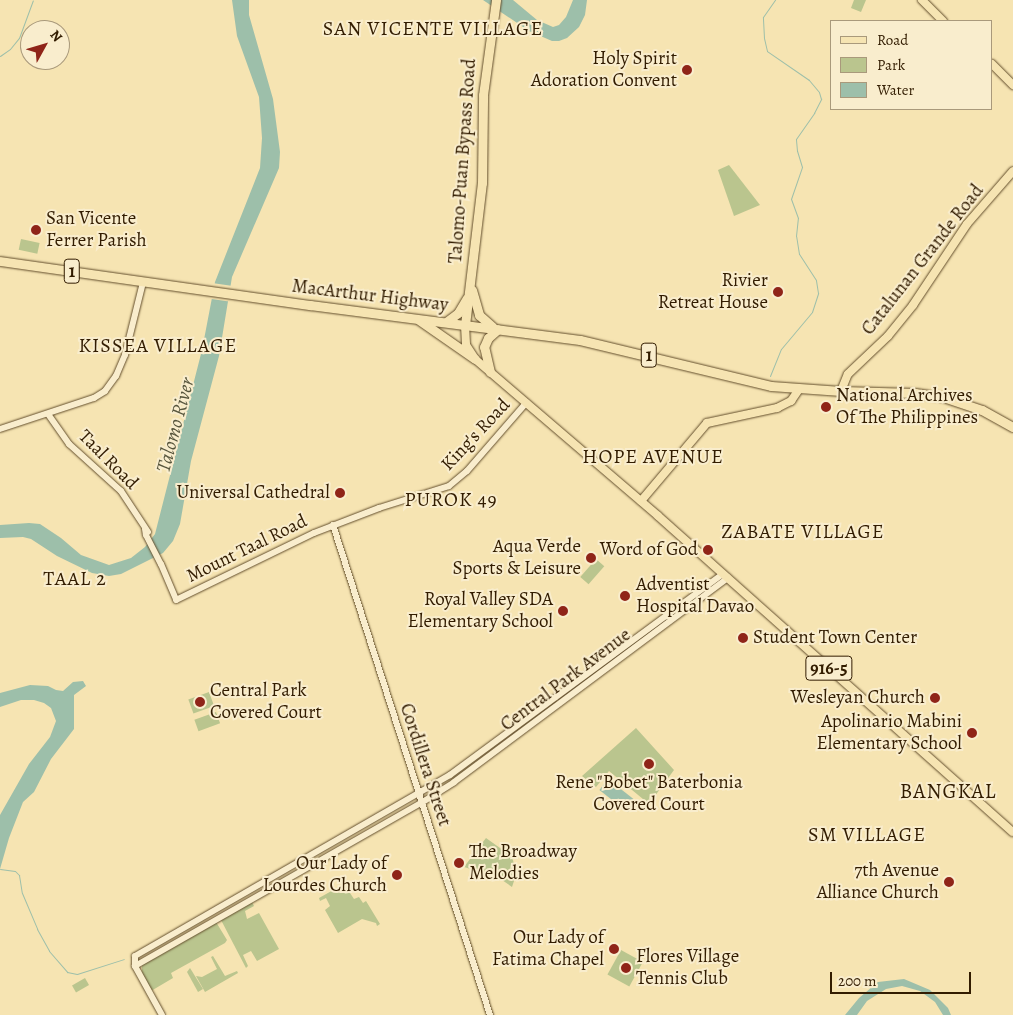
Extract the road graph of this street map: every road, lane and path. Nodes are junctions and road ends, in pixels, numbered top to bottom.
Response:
1 (496, 0) edge
2 (922, 0) edge
3 (942, 20) edge
4 (993, 65) edge
5 (1013, 85) edge
6 (1013, 171) edge
7 (0, 261) edge
8 (143, 282) junction
9 (470, 283) junction
10 (469, 293) junction
11 (416, 319) junction
12 (446, 322) junction
13 (465, 325) junction
14 (498, 329) junction
15 (475, 359) junction
16 (490, 372) junction
17 (799, 389) junction
18 (841, 391) junction
19 (527, 402) junction
20 (48, 414) junction
21 (1013, 427) edge
22 (0, 430) edge
23 (641, 501) junction
24 (333, 525) junction
25 (726, 576) junction
26 (176, 600) joint
27 (627, 649) junction
28 (419, 795) junction
29 (421, 803) junction
30 (1013, 832) edge
31 (135, 966) junction
32 (162, 1015) edge
33 (490, 1015) edge

1 - 9 highway, Talomo-Puan Bypass Road
2 - 3 main road
4 - 5 main road
6 - 18 main road, Catalunan Grande Road
7 - 8 highway, MacArthur Highway / 1
8 - 11 highway, MacArthur Highway / 1
8 - 20 street
9 - 10 highway, Talomo-Puan Bypass Road
9 - 14 highway
10 - 12 highway
10 - 13 highway, Talomo-Puan Bypass Road
11 - 12 highway, MacArthur Highway / 1
11 - 15 highway
12 - 13 highway, MacArthur Highway / 1
13 - 14 highway, 1
13 - 15 main road, MacArthur Highway / 916-5
14 - 16 highway
14 - 17 highway, 1
15 - 16 main road, MacArthur Highway / 916-5
16 - 19 main road, MacArthur Highway / 916-5
17 - 18 highway, 1
17 - 23 main road
18 - 21 highway, 1
19 - 23 main road, MacArthur Highway / 916-5
19 - 24 street, King's Road
20 - 22 street
20 - 26 street, Taal Road
23 - 25 main road, MacArthur Highway / 916-5
24 - 26 street, Mount Taal Road
24 - 28 street, Cordillera Street
25 - 27 street, Central Park Avenue
25 - 30 main road, MacArthur Highway / 916-5
27 - 28 street, Central Park Avenue
27 - 29 street, Central Park Avenue
28 - 29 street, Cordillera Street
28 - 31 street, Central Park Avenue
29 - 31 street, Central Park Avenue
29 - 33 street, Cordillera Street
31 - 32 street

